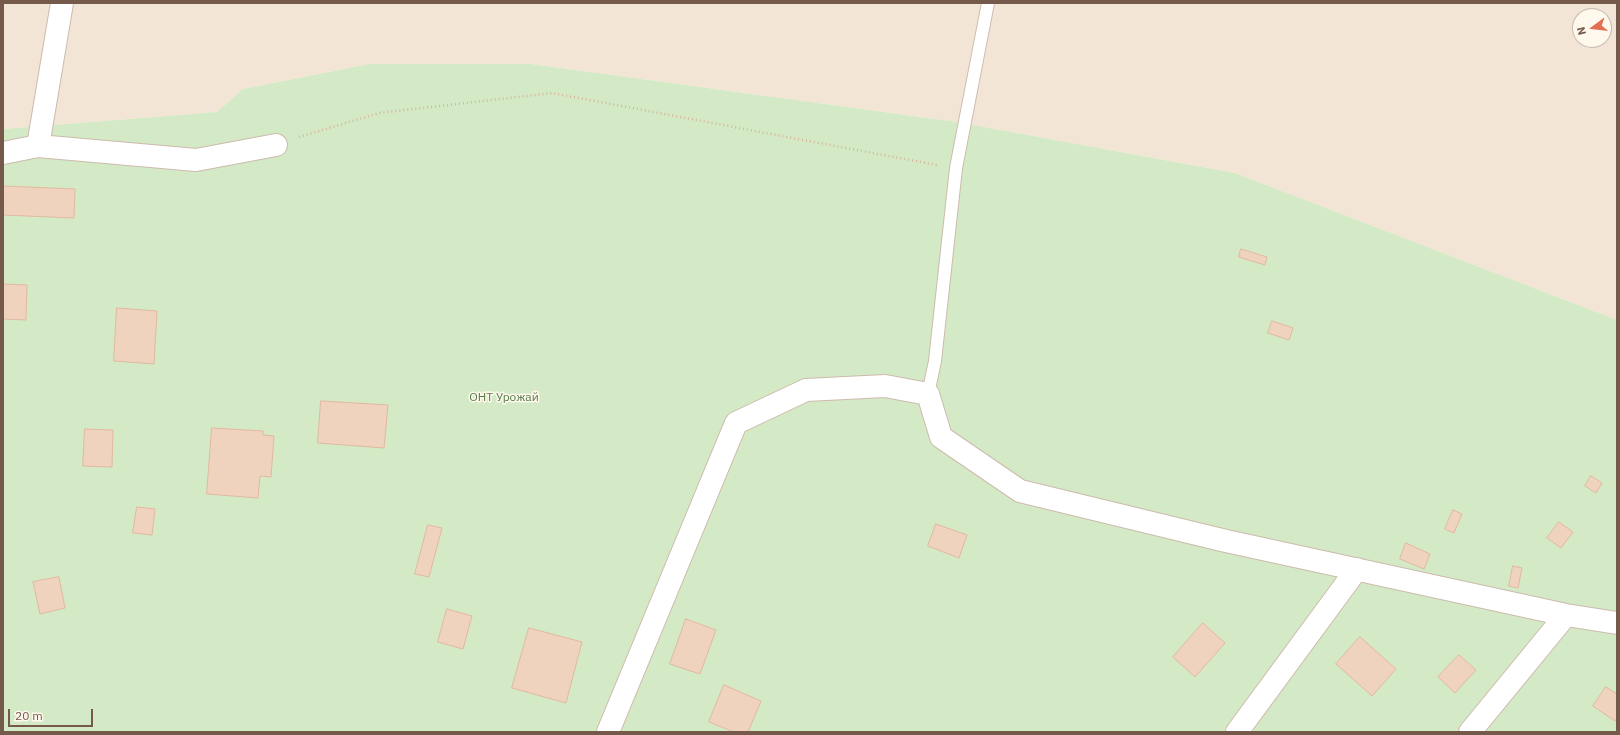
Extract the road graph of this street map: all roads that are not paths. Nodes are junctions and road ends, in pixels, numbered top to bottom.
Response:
1 (62, 3) edge
2 (988, 3) edge
3 (276, 145) road end
4 (38, 146) junction
5 (3, 153) edge
6 (928, 394) junction
7 (1357, 570) junction
8 (1566, 615) junction
9 (1617, 623) edge
10 (608, 732) edge
11 (1237, 732) edge
12 (1470, 732) edge

1 - 4 street
2 - 6 lane
3 - 4 street
4 - 5 street
6 - 7 street
6 - 10 street
7 - 8 street
7 - 11 street
8 - 9 street
8 - 12 street

